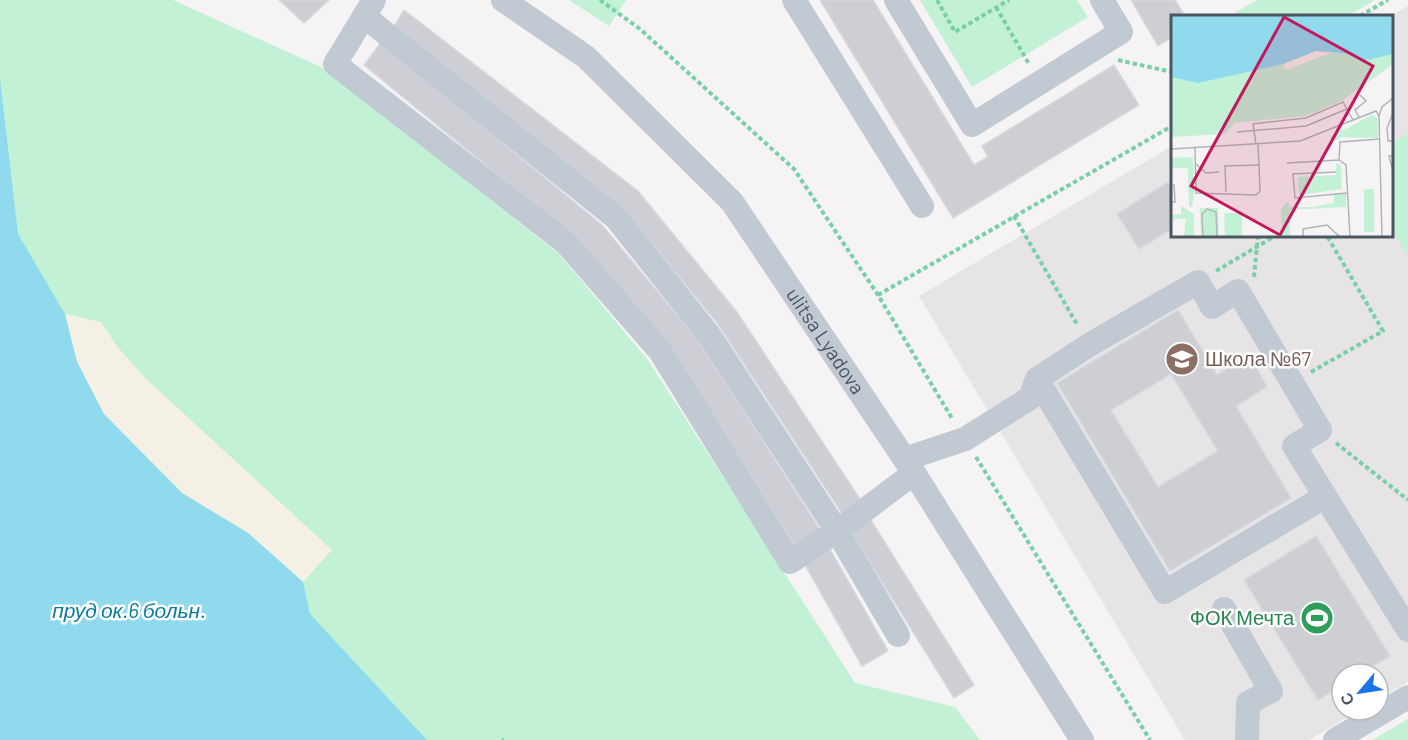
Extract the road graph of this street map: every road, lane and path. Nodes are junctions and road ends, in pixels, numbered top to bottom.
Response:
1 (503, 0) edge
2 (600, 0) edge
3 (795, 0) edge
4 (896, 0) edge
5 (937, 0) edge
6 (1009, 0) edge
7 (1102, 0) edge
8 (1388, 0) edge
9 (996, 7) junction
10 (369, 8) edge
11 (1362, 15) edge
12 (1087, 53) junction
13 (1171, 72) edge
14 (1040, 83) junction
15 (1171, 127) edge
16 (922, 206) dead end
17 (1014, 216) junction
18 (1273, 237) edge
19 (1328, 237) edge
20 (1198, 282) junction
21 (878, 295) junction
22 (1089, 345) junction
23 (1037, 379) junction
24 (1292, 383) junction
25 (1320, 430) junction
26 (965, 439) junction
27 (910, 466) junction
28 (1324, 497) junction
29 (1408, 500) edge
30 (837, 531) junction
31 (1224, 609) dead end
32 (1408, 630) edge
33 (898, 635) dead end
34 (1408, 698) edge
35 (1082, 740) edge
36 (1150, 740) edge
37 (1247, 740) edge
38 (1335, 740) edge

1 - 27 street, ulitsa Lyadova
2 - 21 path
3 - 16 street
4 - 14 street
5 - 9 path
6 - 9 path
7 - 12 street
8 - 11 path
9 - 14 path
10 - 30 street
10 - 30 street
12 - 13 path
12 - 14 street
15 - 17 path
17 - 21 path
17 - 22 path
18 - 20 path
19 - 24 path
20 - 22 street
20 - 24 street
21 - 26 path
22 - 23 street
23 - 26 street
23 - 28 street
24 - 25 street
25 - 28 street
25 - 29 path
26 - 27 street
26 - 36 path
27 - 30 street
27 - 35 street, ulitsa Lyadova
28 - 32 street
30 - 33 street
31 - 37 street
34 - 38 street

